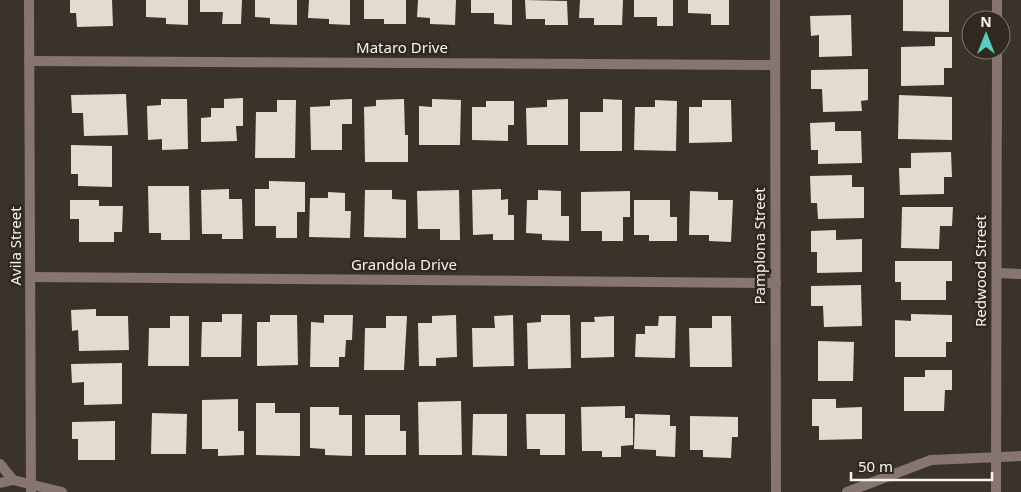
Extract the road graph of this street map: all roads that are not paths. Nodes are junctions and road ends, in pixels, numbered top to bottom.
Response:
1 (29, 0) edge
2 (775, 0) edge
3 (996, 60) edge
4 (29, 61) junction
5 (775, 65) junction
6 (996, 273) junction
7 (1021, 274) edge
8 (31, 277) junction
9 (776, 283) junction
10 (996, 456) junction
11 (1021, 456) edge
12 (0, 464) edge
13 (13, 480) junction
14 (0, 483) edge
15 (30, 489) edge
16 (62, 492) edge
17 (776, 492) edge
18 (847, 492) edge
19 (996, 492) edge

1 - 4 street, Avila Street
2 - 5 street, Pamplona Street
3 - 6 street, Redwood Street
4 - 5 street, Mataro Drive
4 - 8 street, Avila Street
5 - 9 street, Pamplona Street
6 - 7 street
6 - 10 street, Redwood Street
8 - 9 street, Grandola Drive
8 - 15 street, Avila Street
9 - 17 street, Pamplona Street
10 - 11 street
10 - 18 street
10 - 19 street, Redwood Street
12 - 13 street
13 - 14 street
13 - 15 street
15 - 16 street

